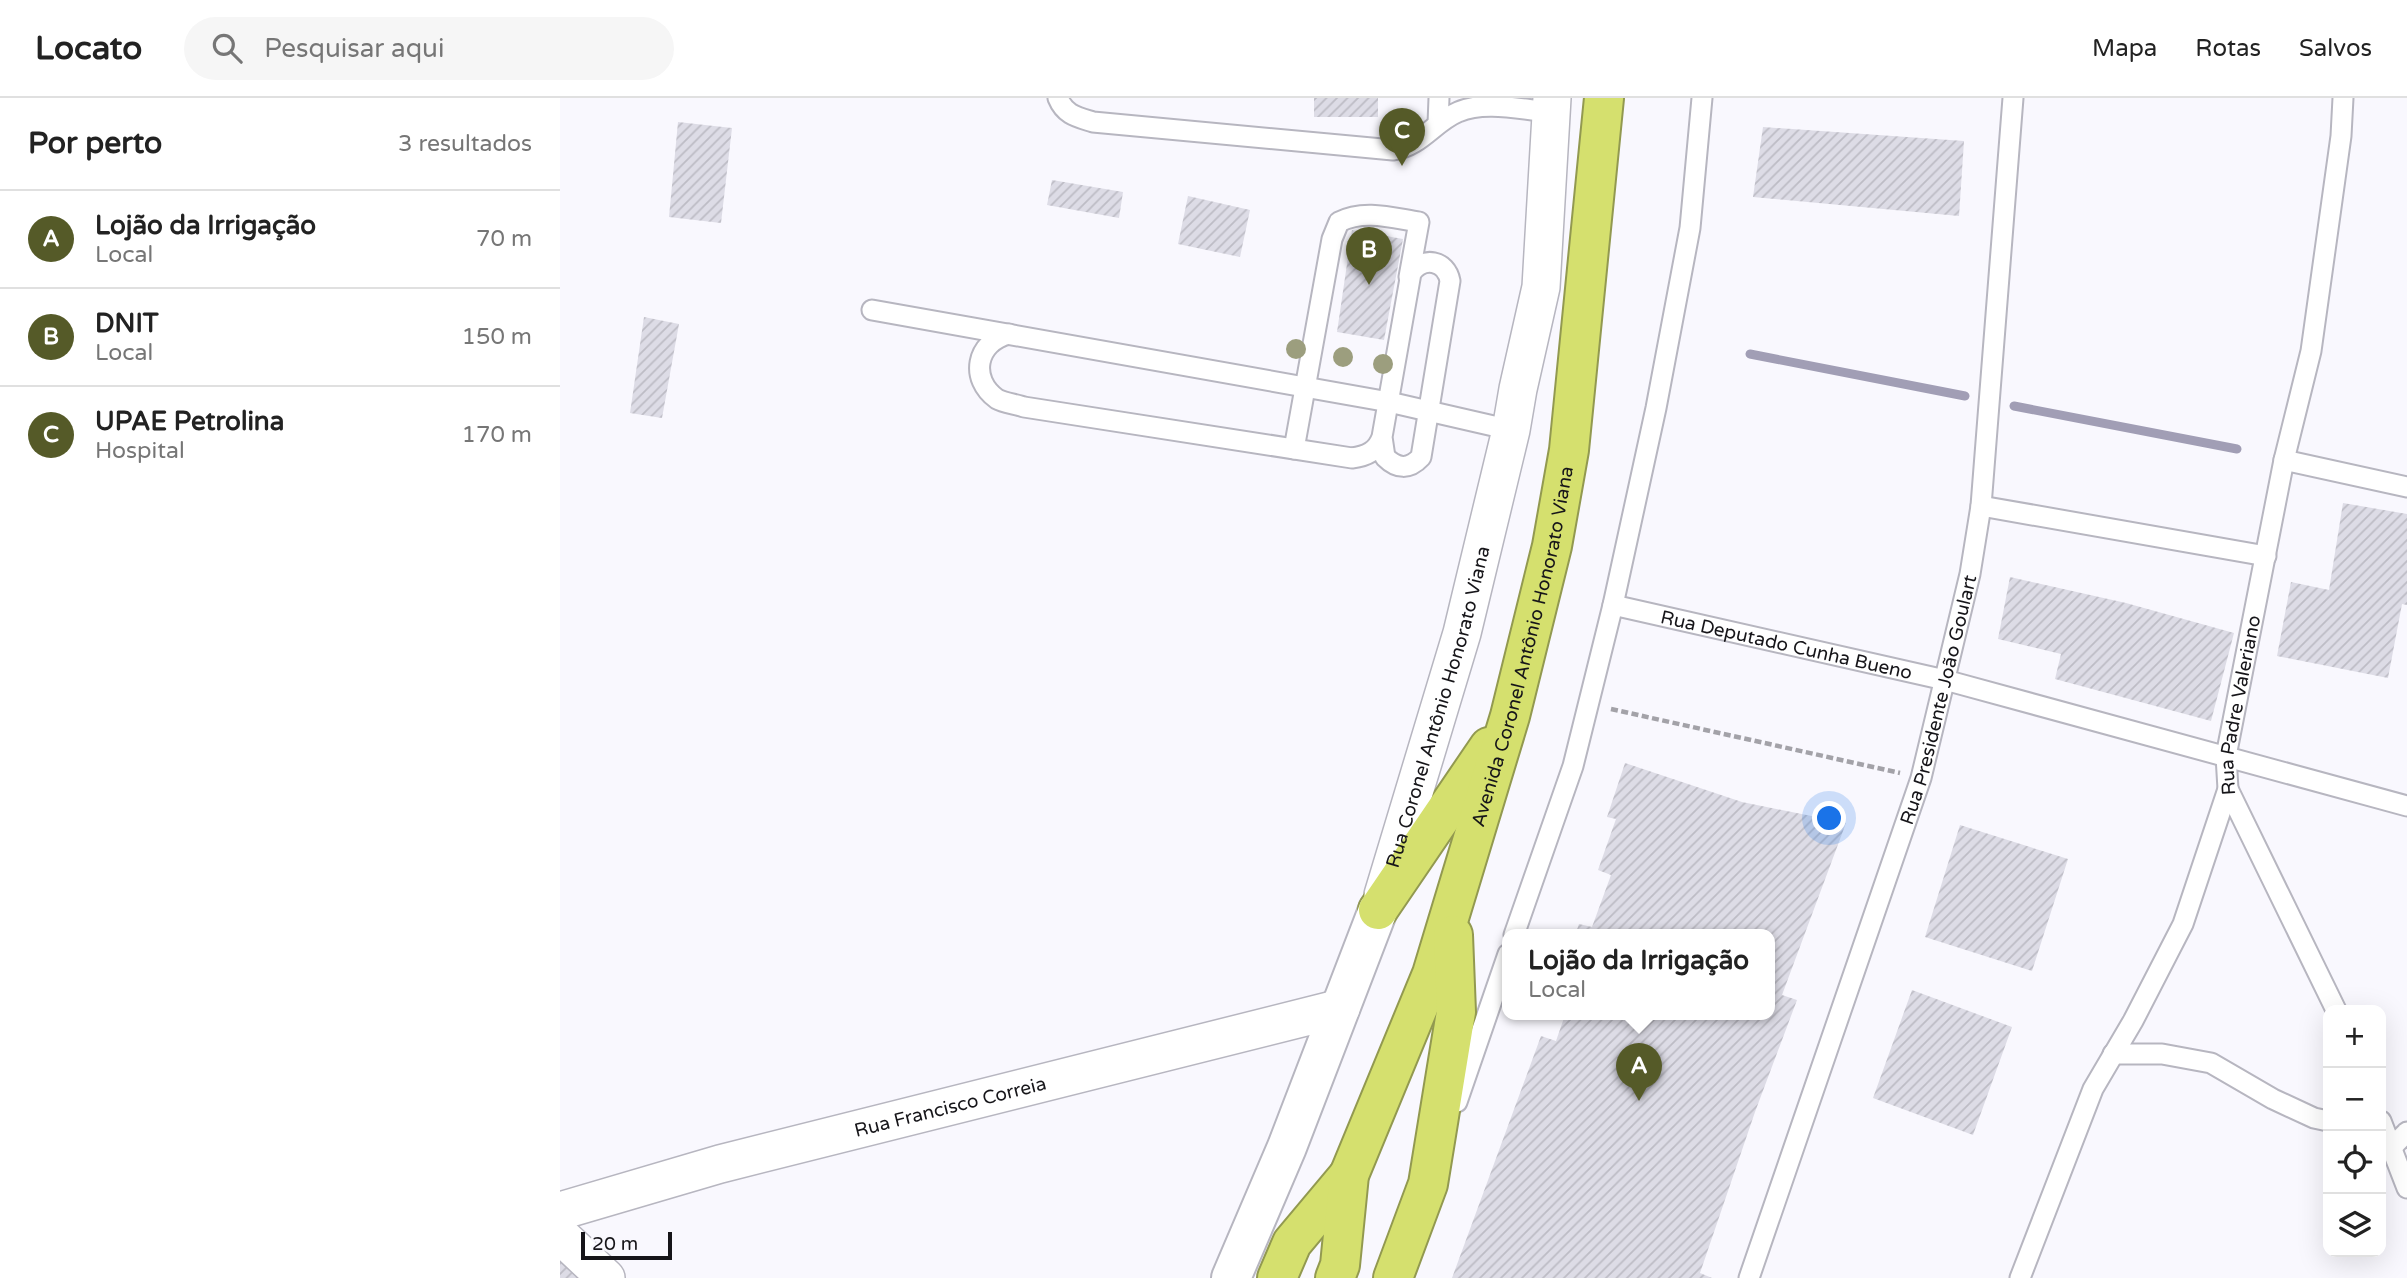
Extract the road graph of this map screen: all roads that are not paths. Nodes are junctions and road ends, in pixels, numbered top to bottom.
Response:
1 (1058, 98) edge
2 (1439, 98) edge
3 (1604, 98) edge
4 (1702, 98) edge
5 (2013, 98) edge
6 (2343, 98) edge
7 (1552, 105) edge
8 (1438, 124) junction
9 (1409, 279) junction
10 (872, 310) dead end
11 (1009, 334) junction
12 (1305, 387) junction
13 (1389, 402) junction
14 (1429, 411) junction
15 (1511, 430) junction
16 (1382, 437) junction
17 (1294, 449) junction
18 (2284, 460) junction
19 (2407, 487) edge
20 (1981, 506) junction
21 (2266, 556) junction
22 (1613, 605) junction
23 (1945, 680) junction
24 (1510, 716) junction
25 (2226, 757) junction
26 (2228, 789) junction
27 (2407, 806) edge
28 (1378, 910) junction
29 (1452, 910) junction
30 (1516, 929) edge
31 (1502, 971) edge
32 (2334, 1005) edge
33 (1341, 1008) junction
34 (2113, 1054) junction
35 (2323, 1120) edge
36 (2384, 1131) edge
37 (2407, 1132) edge
38 (2391, 1148) junction
39 (1349, 1175) junction
40 (1428, 1184) junction
41 (2407, 1188) edge
42 (560, 1211) edge
43 (560, 1235) edge
44 (606, 1278) edge
45 (1231, 1278) edge
46 (1277, 1278) edge
47 (1335, 1278) edge
48 (1393, 1278) edge
49 (1749, 1278) edge
50 (2020, 1278) edge

1 - 8 lane
2 - 8 lane
3 - 24 highway, Avenida Coronel Antônio Honorato Viana
4 - 22 lane
5 - 20 lane, Rua Presidente João Goulart
6 - 18 lane, Rua Padre Valeriano
7 - 8 lane
7 - 15 street, Rua Coronel Antônio Honorato Viana
9 - 12 lane
9 - 13 lane
9 - 14 lane
10 - 11 lane
11 - 12 lane
11 - 17 lane
12 - 13 lane
12 - 17 lane
13 - 14 lane
13 - 16 lane
14 - 15 lane
14 - 16 lane
15 - 28 street, Rua Coronel Antônio Honorato Viana
16 - 17 lane
18 - 19 lane
18 - 21 lane, Rua Padre Valeriano
20 - 21 lane
20 - 23 lane, Rua Presidente João Goulart
21 - 25 lane, Rua Padre Valeriano
22 - 23 lane, Rua Deputado Cunha Bueno
22 - 30 lane
23 - 25 lane, Rua Deputado Cunha Bueno
23 - 49 lane, Rua Presidente João Goulart
24 - 28 highway
24 - 29 highway, Avenida Coronel Antônio Honorato Viana
25 - 26 lane, Rua Padre Valeriano
25 - 27 lane, Rua Deputado Cunha Bueno
26 - 32 lane
26 - 34 lane, Rua Padre Valeriano
28 - 33 main road, Rua Coronel Antônio Honorato Viana
29 - 39 highway, Avenida Coronel Antônio Honorato Viana
29 - 40 highway
31 - 40 lane
33 - 42 street, Rua Francisco Correia
33 - 45 main road, Rua Coronel Antônio Honorato Viana
34 - 35 lane
34 - 50 lane, Rua Padre Valeriano
36 - 38 lane
37 - 38 lane
38 - 41 lane
39 - 46 highway
39 - 47 highway
40 - 48 highway
43 - 44 street

